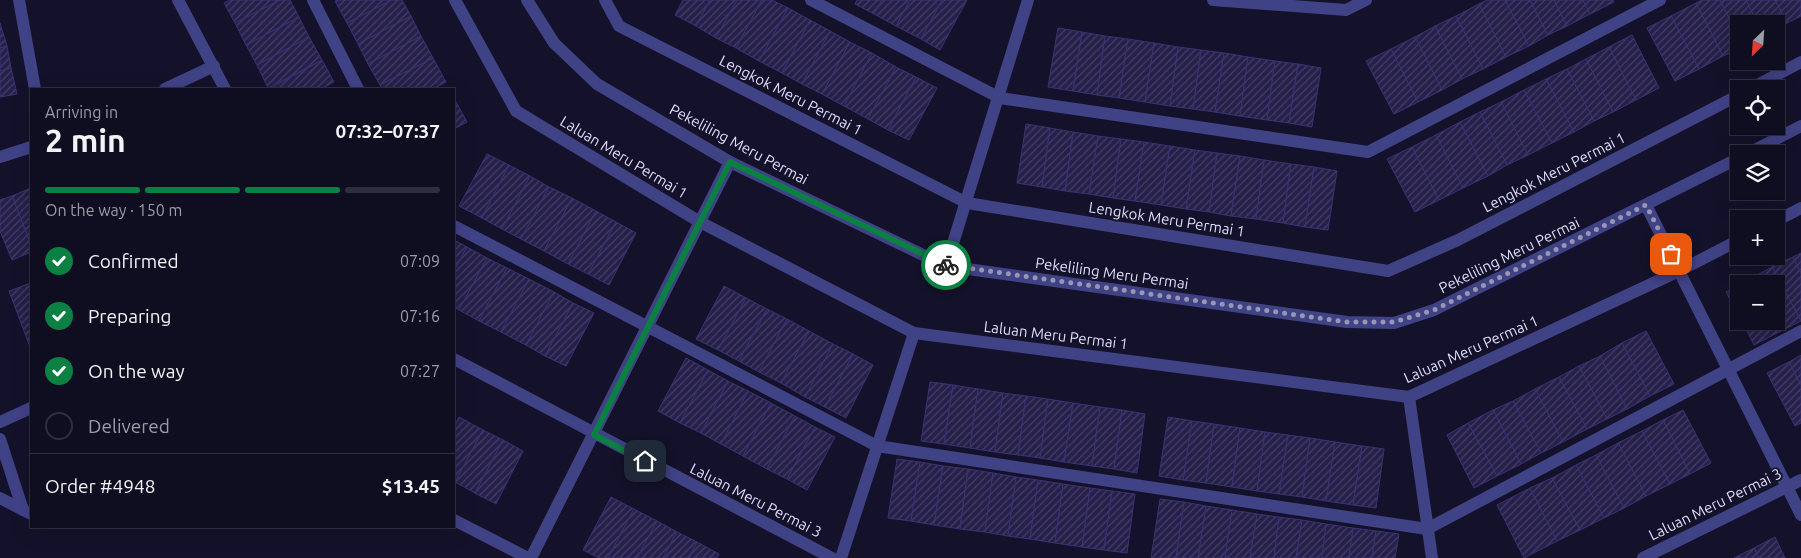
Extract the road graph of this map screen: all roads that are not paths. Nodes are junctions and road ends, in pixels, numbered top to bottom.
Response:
1 (19, 0) edge
2 (178, 0) edge
3 (313, 0) edge
4 (455, 0) edge
5 (526, 0) edge
6 (605, 0) edge
7 (810, 0) edge
8 (1028, 0) edge
9 (1212, 0) edge
10 (1366, 0) edge
11 (1660, 0) edge
12 (1801, 62) edge
13 (214, 66) junction
14 (1767, 80) edge
15 (35, 88) edge
16 (167, 88) edge
17 (225, 88) edge
18 (357, 88) edge
19 (1000, 98) junction
20 (1730, 100) edge
21 (1801, 126) edge
22 (1764, 145) edge
23 (30, 147) edge
24 (0, 157) edge
25 (730, 162) junction
26 (1730, 163) edge
27 (967, 203) junction
28 (1646, 205) junction
29 (1801, 208) edge
30 (1785, 216) edge
31 (700, 222) junction
32 (455, 227) edge
33 (1730, 245) edge
34 (946, 266) junction
35 (1679, 271) junction
36 (648, 328) junction
37 (1801, 331) edge
38 (914, 333) junction
39 (455, 360) edge
40 (1728, 368) junction
41 (1409, 397) junction
42 (30, 408) edge
43 (0, 422) edge
44 (594, 435) junction
45 (0, 439) edge
46 (877, 446) junction
47 (1801, 480) edge
48 (1787, 487) junction
49 (0, 498) edge
50 (27, 512) edge
51 (1801, 515) edge
52 (455, 520) edge
53 (1427, 529) junction
54 (530, 558) edge
55 (832, 558) edge
56 (841, 558) edge
57 (1432, 558) edge
58 (1643, 558) edge

1 - 15 street
2 - 13 street
3 - 18 street
4 - 31 street, Laluan Meru Permai 1
5 - 25 street, Pekeliling Meru Permai
6 - 27 street, Lengkok Meru Permai 1
7 - 19 street
8 - 19 street
9 - 10 street
11 - 19 street
12 - 14 street
13 - 16 street
13 - 17 street
19 - 27 street
20 - 27 street, Lengkok Meru Permai 1
21 - 22 street
23 - 24 street
25 - 31 street
25 - 34 street, Pekeliling Meru Permai
26 - 28 street, Pekeliling Meru Permai
27 - 34 street
28 - 34 street, Pekeliling Meru Permai
28 - 35 street
29 - 30 street
31 - 36 street
31 - 38 street, Laluan Meru Permai 1
32 - 36 street
33 - 35 street, Laluan Meru Permai 1
35 - 40 street
35 - 41 street, Laluan Meru Permai 1
36 - 44 street
36 - 46 street
37 - 40 street
38 - 41 street, Laluan Meru Permai 1
38 - 46 street
39 - 44 street, Laluan Meru Permai 3
40 - 48 street
40 - 53 street
41 - 53 street
42 - 43 street
44 - 54 street
44 - 55 street, Laluan Meru Permai 3
45 - 50 street
46 - 53 street
46 - 56 street
47 - 48 street, Laluan Meru Permai 3
48 - 51 street
48 - 58 street, Laluan Meru Permai 3
49 - 50 street
52 - 54 street
53 - 57 street

